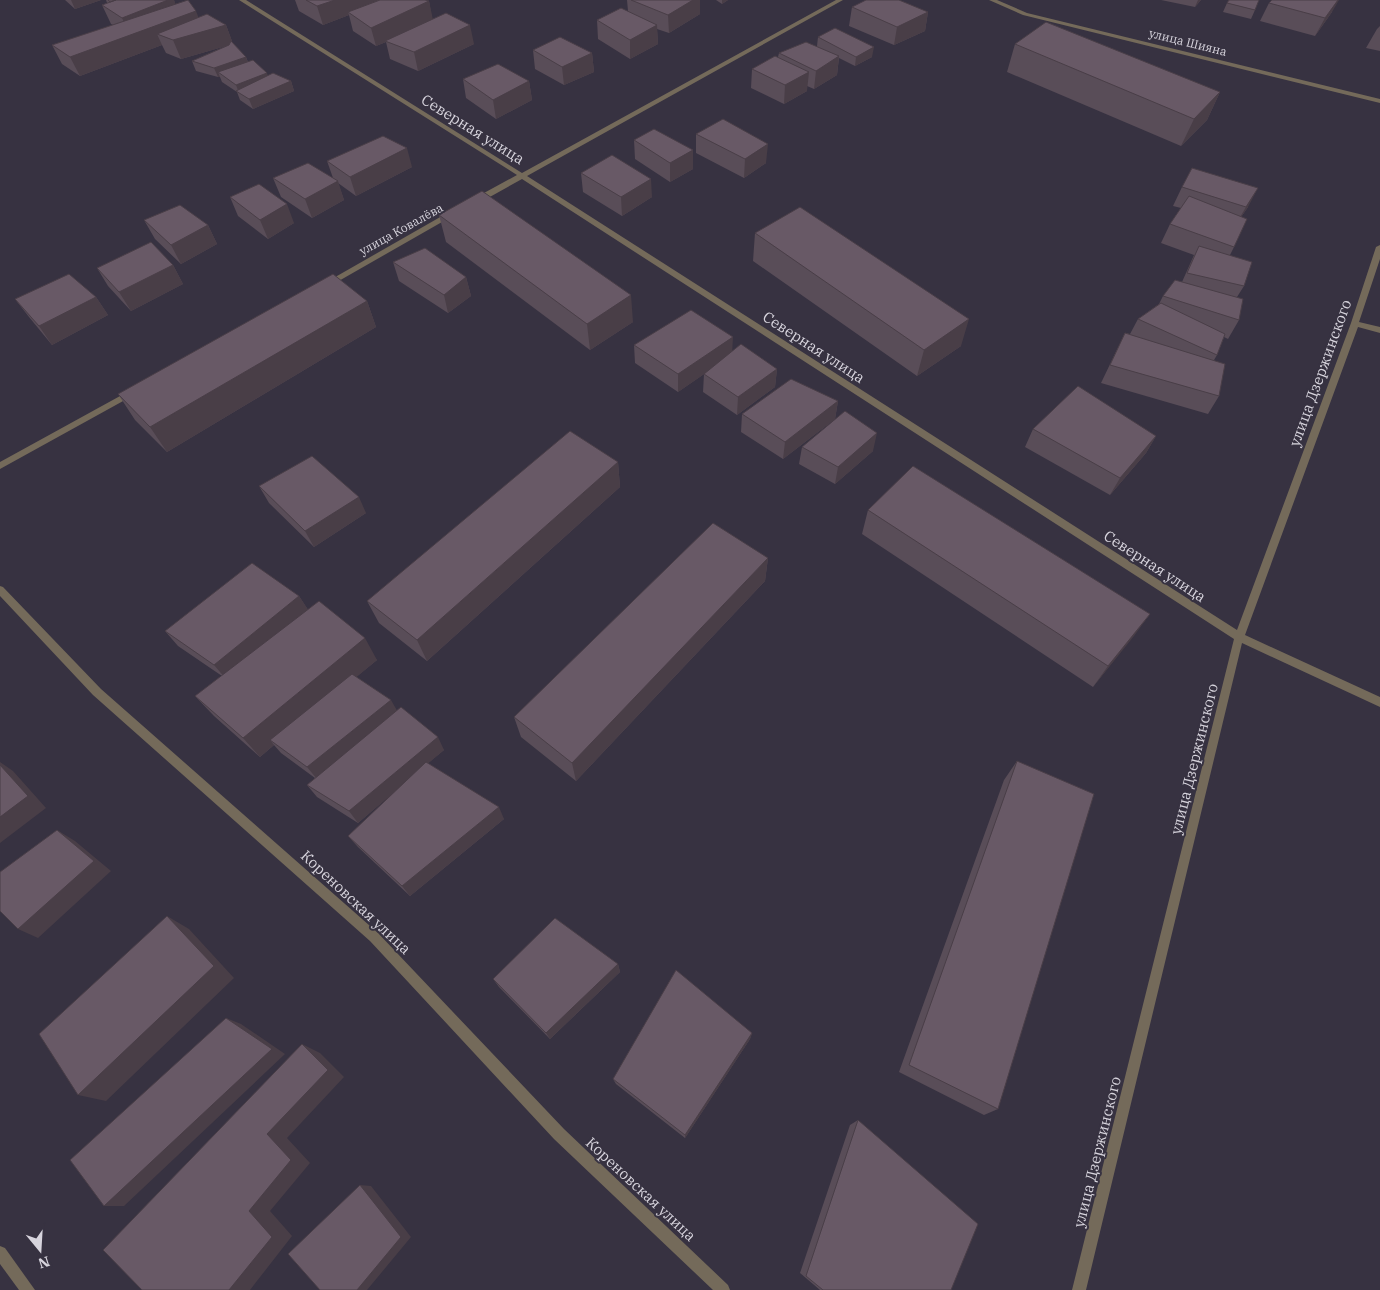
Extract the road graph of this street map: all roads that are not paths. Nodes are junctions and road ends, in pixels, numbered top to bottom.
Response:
1 (242, 0) edge
2 (840, 0) edge
3 (992, 0) edge
4 (1380, 101) edge
5 (521, 176) junction
6 (469, 204) edge
7 (461, 209) edge
8 (1380, 247) edge
9 (322, 287) edge
10 (1356, 323) junction
11 (1380, 330) edge
12 (139, 388) edge
13 (0, 466) edge
14 (0, 590) edge
15 (1240, 637) junction
16 (1380, 702) edge
17 (0, 1252) edge
18 (28, 1290) edge
19 (723, 1290) edge
20 (1079, 1290) edge

1 - 5 street, Северная улица
2 - 5 street
3 - 4 street, улица Шияна
5 - 6 street
5 - 15 street, Северная улица
7 - 9 street, улица Ковалёва
8 - 10 street, улица Дзержинского
10 - 11 street
10 - 15 street, улица Дзержинского
12 - 13 street
14 - 19 street, Кореновская улица
15 - 16 street, Северная улица
15 - 20 street, улица Дзержинского
17 - 18 street

